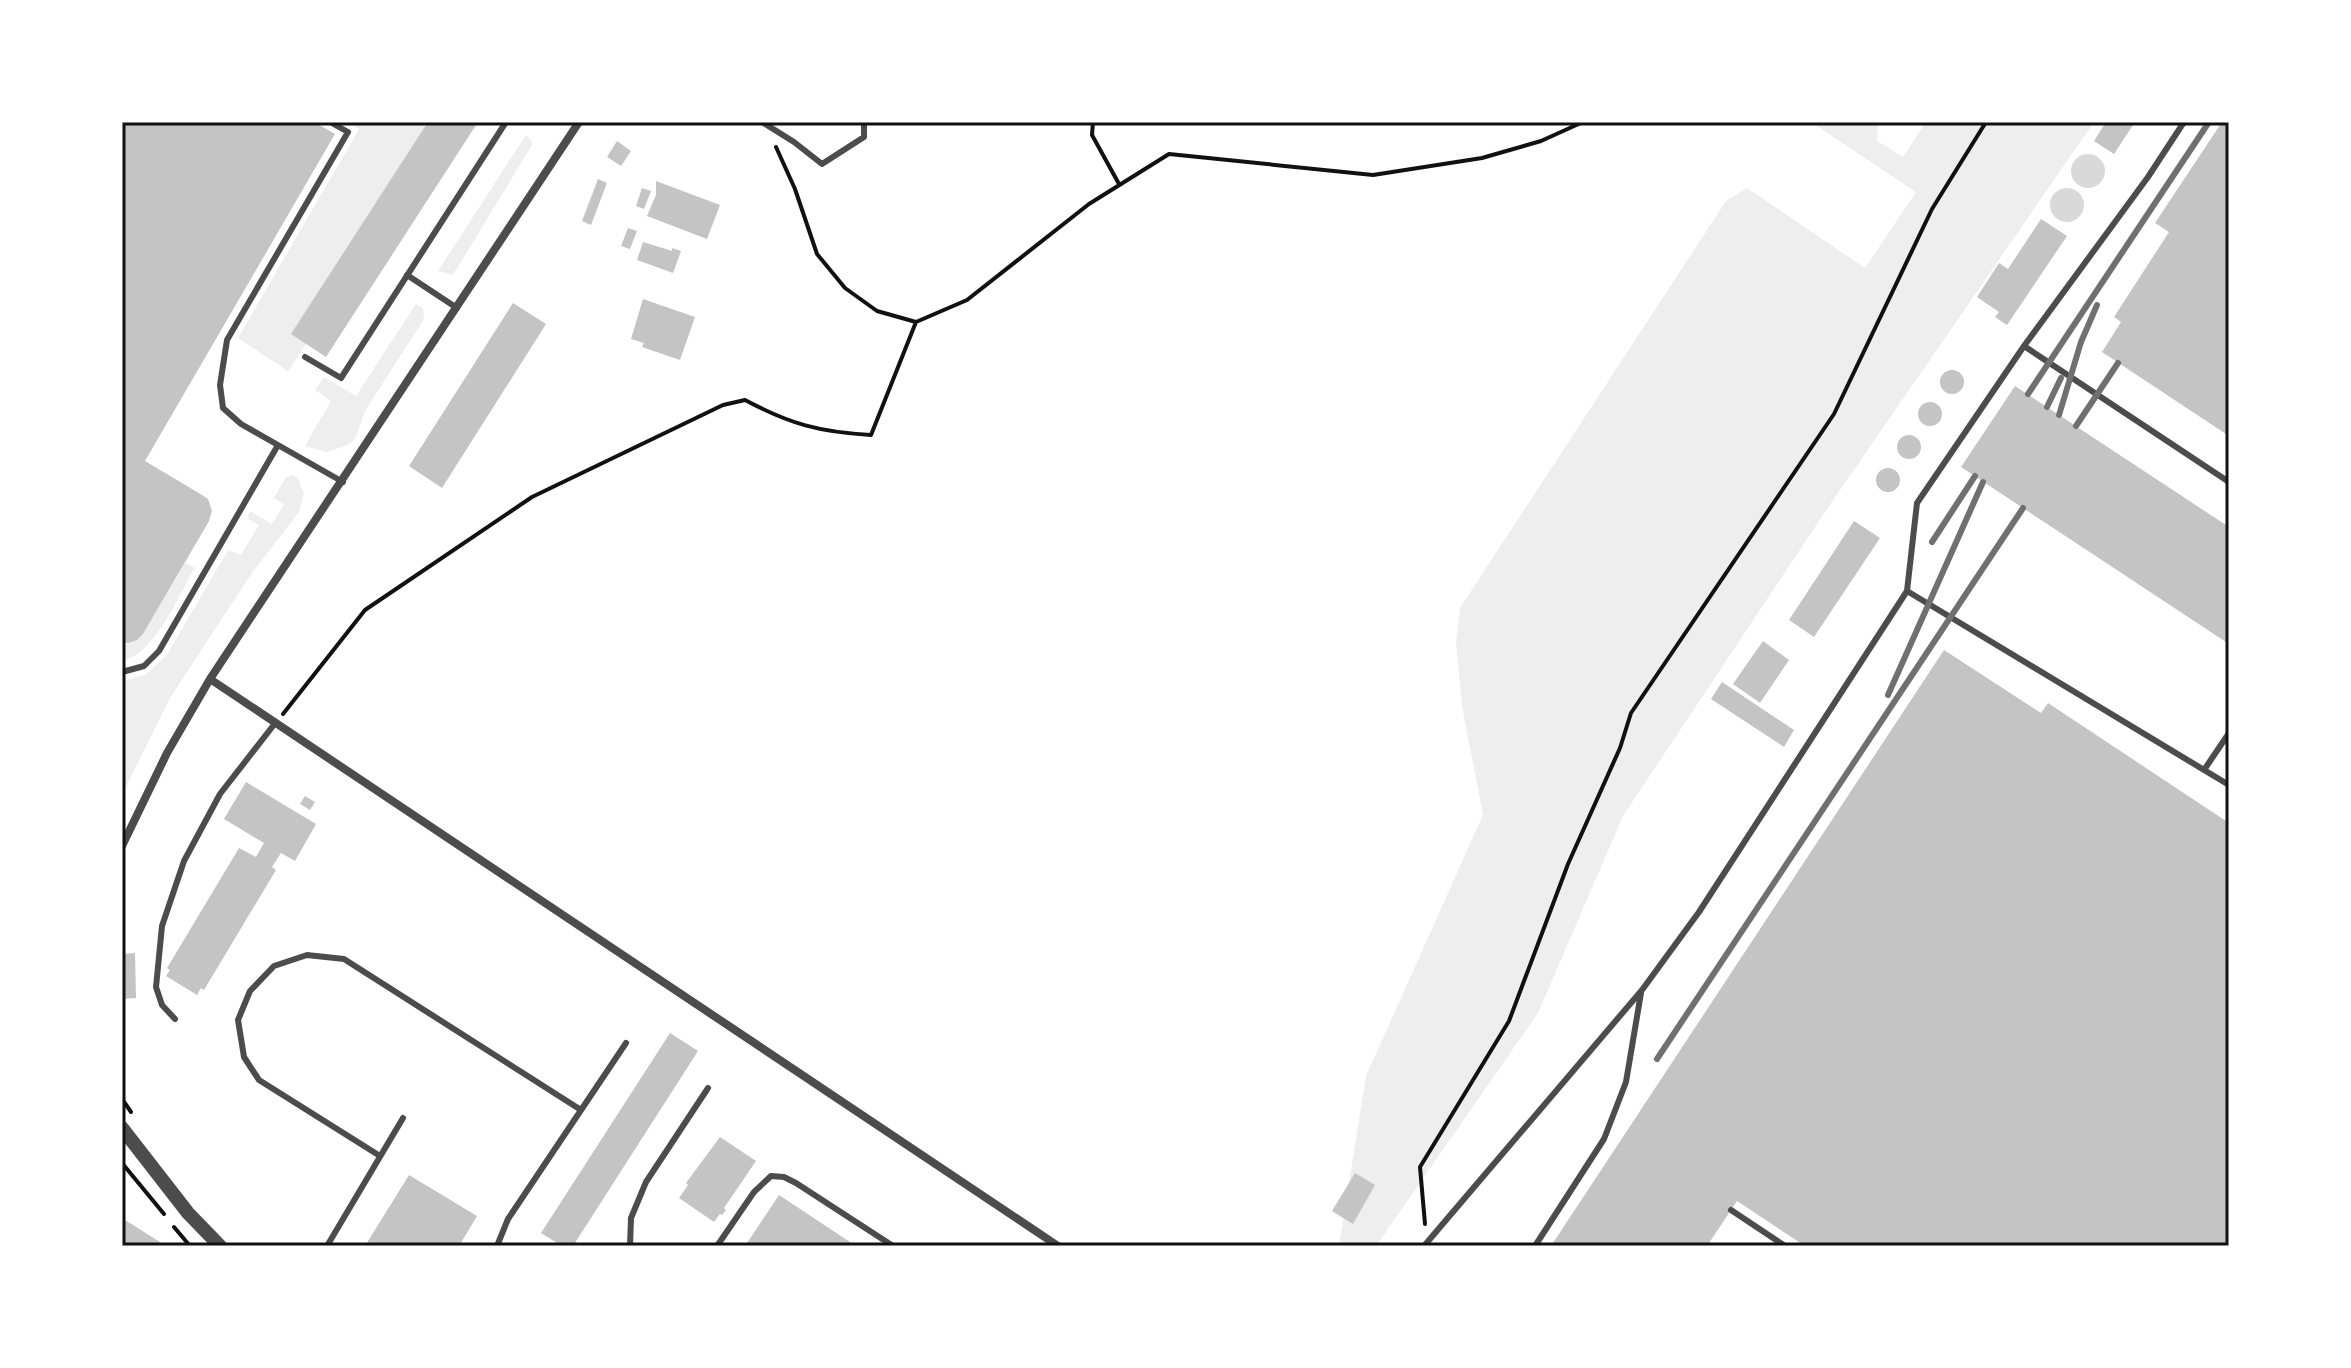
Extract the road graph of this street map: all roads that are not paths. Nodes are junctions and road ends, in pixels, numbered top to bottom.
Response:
1 (330, 122) edge
2 (506, 122) edge
3 (579, 122) edge
4 (762, 122) edge
5 (864, 122) edge
6 (2184, 122) edge
7 (407, 275) junction
8 (457, 308) junction
9 (2024, 346) junction
10 (305, 357) dead end
11 (278, 445) junction
12 (343, 482) junction
13 (2229, 482) edge
14 (1907, 591) junction
15 (122, 672) edge
16 (210, 679) junction
17 (276, 722) junction
18 (2229, 733) edge
19 (2204, 770) junction
20 (2229, 785) edge
21 (122, 846) edge
22 (1642, 990) junction
23 (175, 1019) dead end
24 (626, 1043) dead end
25 (708, 1088) dead end
26 (581, 1110) junction
27 (403, 1118) dead end
28 (122, 1128) edge
29 (380, 1156) junction
30 (1731, 1210) dead end
31 (1425, 1244) edge
32 (220, 1246) edge
33 (327, 1246) edge
34 (497, 1246) edge
35 (630, 1246) edge
36 (717, 1246) edge
37 (893, 1246) edge
38 (1058, 1246) edge
39 (1535, 1246) edge
40 (1785, 1246) edge

1 - 11 lane
2 - 7 lane
3 - 8 street
4 - 5 lane
6 - 9 lane
7 - 8 lane
7 - 10 lane
8 - 12 street
9 - 13 lane
9 - 14 lane
11 - 12 lane
11 - 15 lane
12 - 16 street
14 - 19 lane
14 - 22 lane
16 - 17 street
16 - 21 street
17 - 23 lane
17 - 38 street
18 - 19 lane
19 - 20 lane
22 - 31 lane
22 - 39 lane
24 - 26 lane
25 - 35 lane
26 - 29 lane
26 - 34 lane
27 - 29 lane
28 - 32 street
29 - 33 lane
30 - 40 lane
36 - 37 lane

